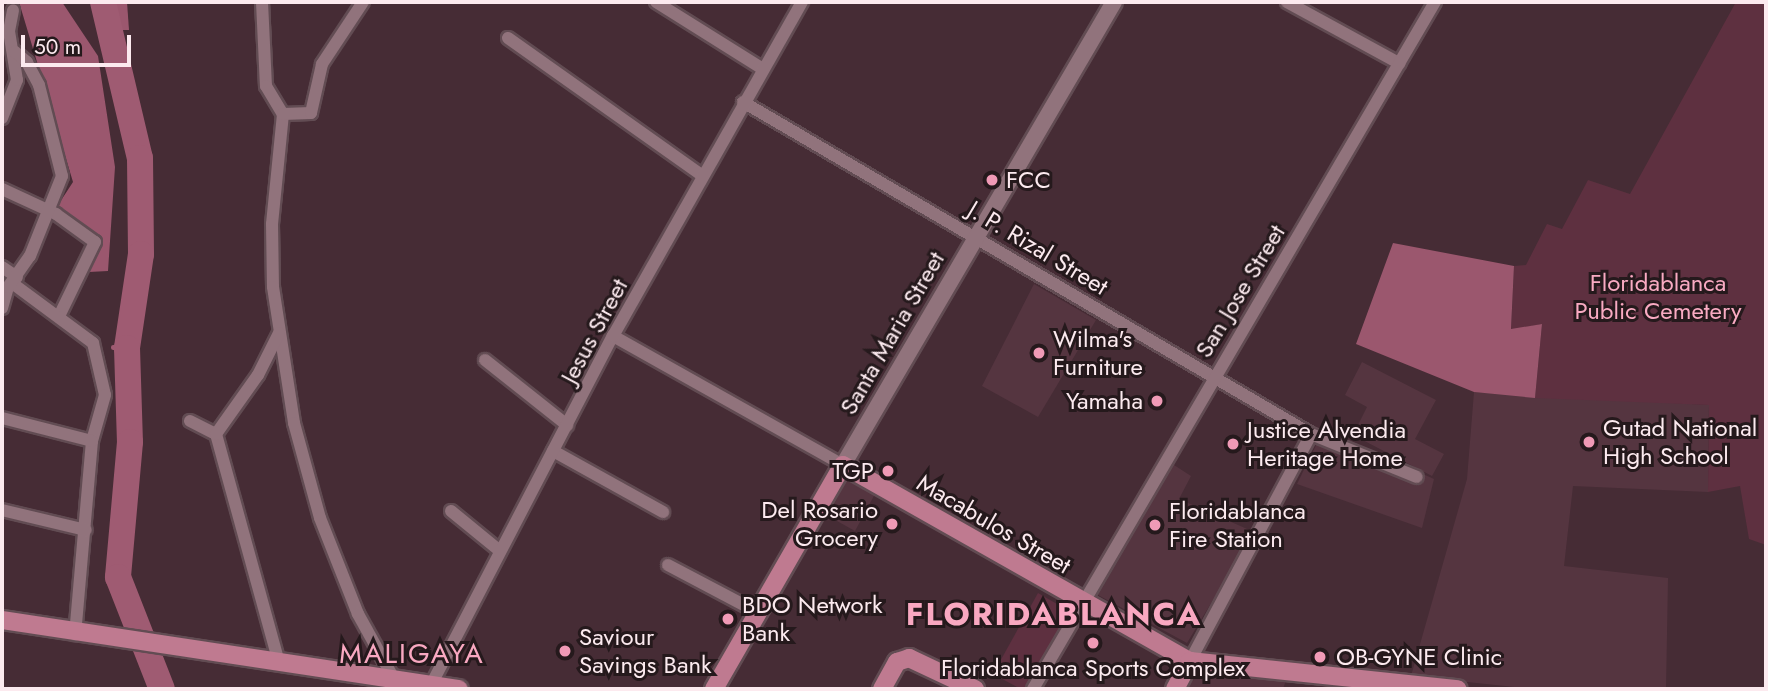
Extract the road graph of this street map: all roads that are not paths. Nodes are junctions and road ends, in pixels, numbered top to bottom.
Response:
1 (262, 2) edge
2 (363, 2) edge
3 (656, 2) edge
4 (802, 2) edge
5 (1114, 2) edge
6 (1287, 2) edge
7 (1436, 2) edge
8 (13, 10) dead end
9 (508, 38) dead end
10 (15, 52) junction
11 (1399, 62) junction
12 (763, 69) junction
13 (743, 102) junction
14 (284, 114) junction
15 (2, 118) edge
16 (703, 176) junction
17 (2, 189) edge
18 (49, 214) junction
19 (977, 236) junction
20 (2, 267) edge
21 (10, 282) edge
22 (2, 308) edge
23 (59, 316) junction
24 (279, 333) junction
25 (613, 336) junction
26 (485, 360) dead end
27 (1214, 377) junction
28 (2, 418) edge
29 (190, 421) dead end
30 (568, 425) junction
31 (1311, 433) junction
32 (216, 434) junction
33 (92, 441) junction
34 (553, 451) junction
35 (843, 465) junction
36 (1417, 477) dead end
37 (2, 510) edge
38 (451, 511) dead end
39 (663, 512) dead end
40 (86, 530) junction
41 (500, 551) junction
42 (668, 565) dead end
43 (1081, 603) junction
44 (759, 613) junction
45 (2, 620) edge
46 (75, 634) junction
47 (278, 659) junction
48 (1189, 661) junction
49 (407, 683) edge
50 (459, 689) edge
51 (714, 689) edge
52 (881, 689) edge
53 (975, 689) edge
54 (1033, 689) edge
55 (1175, 689) edge
56 (1458, 689) edge

1 - 14 street
2 - 14 street
3 - 12 street
4 - 12 street, Jesus Street
5 - 19 street, Santa Maria Street
6 - 11 street
7 - 11 street, San Jose Street
8 - 10 street
9 - 16 street
10 - 15 street
10 - 18 street
11 - 27 street, San Jose Street
12 - 13 street, Jesus Street
13 - 16 street, Jesus Street
13 - 19 street, J. P. Rizal Street
14 - 24 street
16 - 25 street, Jesus Street
17 - 18 street
18 - 21 street
18 - 23 street
19 - 27 street, J. P. Rizal Street
19 - 35 street, Santa Maria Street
20 - 21 street
21 - 22 street
21 - 23 street
23 - 33 street
24 - 32 street
24 - 49 street
25 - 30 street, Jesus Street
25 - 35 street, Macabulos Street
26 - 30 street
27 - 31 street, J. P. Rizal Street
27 - 43 street, San Jose Street
28 - 33 street
29 - 32 street
30 - 34 street, Jesus Street
31 - 36 street, J. P. Rizal Street
31 - 48 street
32 - 47 street
33 - 40 street
34 - 39 street
34 - 41 street, Jesus Street
35 - 43 main road, Macabulos Street
35 - 44 main road, Santa Maria Street
37 - 40 street
38 - 41 street
40 - 46 street
41 - 49 street, Jesus Street
42 - 44 street
43 - 48 main road, Macabulos Street
43 - 54 street, San Jose Street
44 - 51 main road, Santa Maria Street
45 - 46 main road
46 - 47 main road
47 - 49 main road
48 - 55 main road
48 - 56 main road, Macabulos Street
49 - 50 main road
52 - 53 main road

